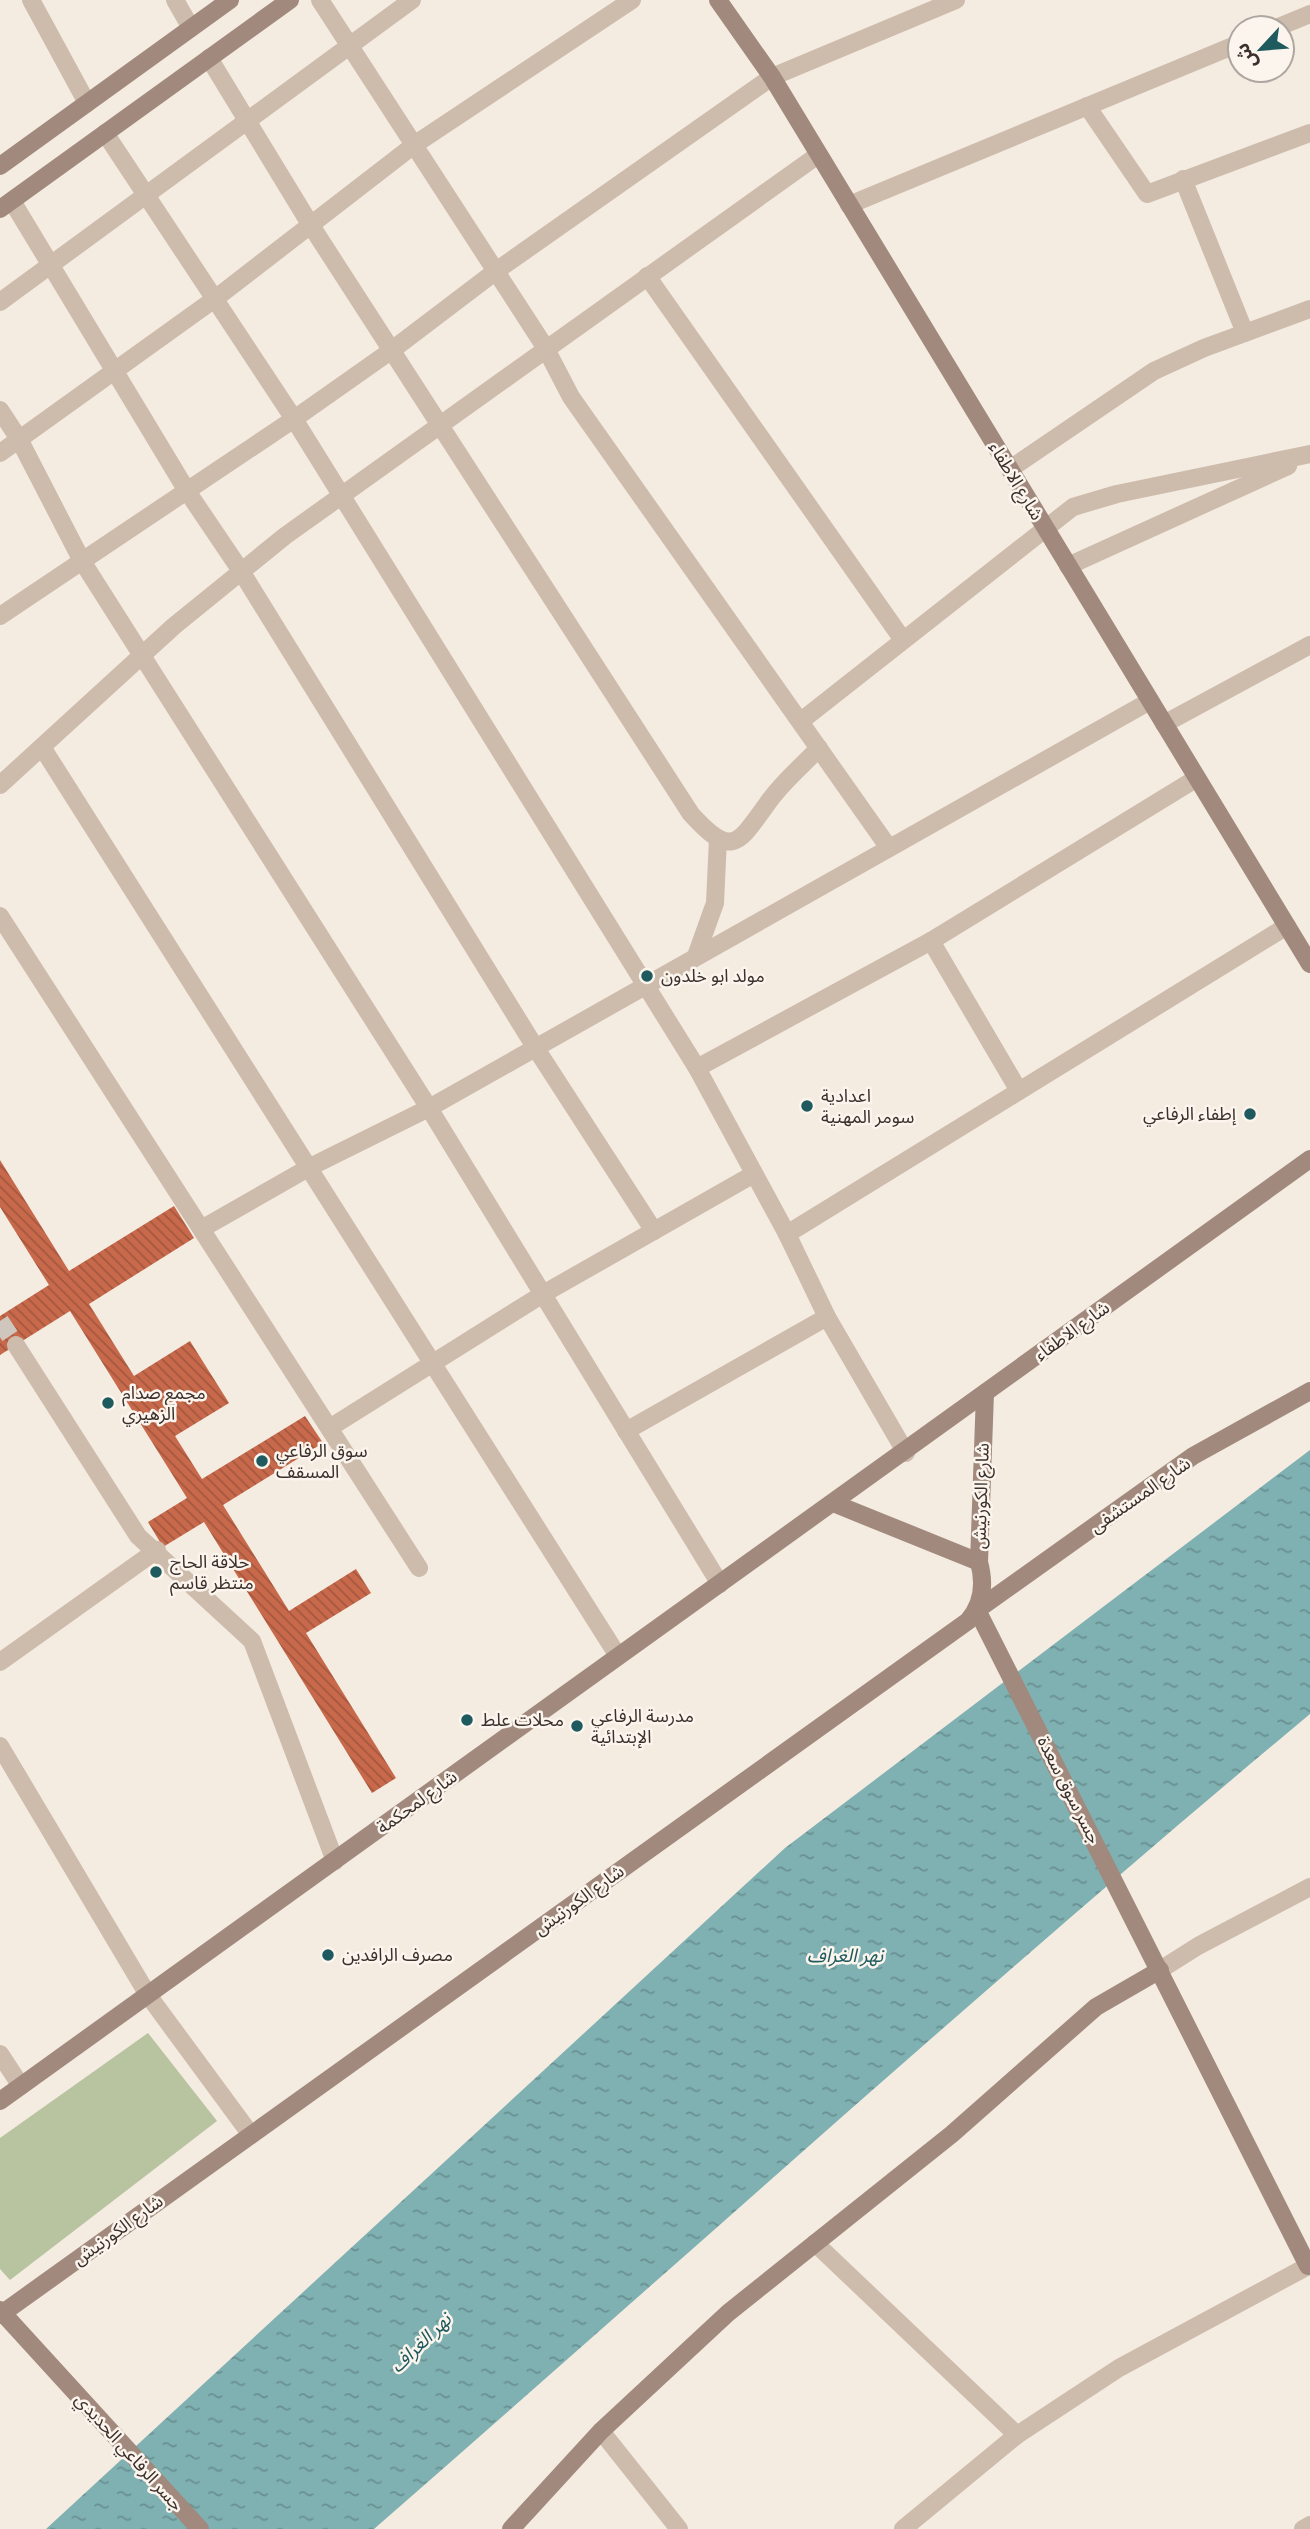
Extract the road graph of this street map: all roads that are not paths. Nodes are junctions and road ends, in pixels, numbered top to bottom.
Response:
1 (31, 0) edge
2 (175, 0) edge
3 (230, 0) edge
4 (290, 0) edge
5 (320, 0) edge
6 (412, 0) edge
7 (632, 0) edge
8 (718, 0) edge
9 (957, 0) edge
10 (191, 28) junction
11 (349, 46) junction
12 (1226, 49) edge
13 (209, 58) junction
14 (772, 77) junction
15 (87, 103) junction
16 (1087, 106) junction
17 (247, 120) junction
18 (105, 133) junction
19 (1310, 133) edge
20 (414, 145) junction
21 (818, 155) junction
22 (0, 166) edge
23 (1183, 179) junction
24 (146, 195) junction
25 (6, 205) edge
26 (849, 205) junction
27 (310, 224) junction
28 (50, 264) junction
29 (496, 271) junction
30 (647, 276) junction
31 (216, 298) junction
32 (0, 302) edge
33 (1310, 309) edge
34 (1245, 333) junction
35 (545, 347) junction
36 (392, 351) junction
37 (112, 370) junction
38 (0, 410) edge
39 (294, 419) junction
40 (439, 424) junction
41 (19, 439) junction
42 (0, 453) edge
43 (1310, 455) edge
44 (1010, 469) junction
45 (187, 491) junction
46 (340, 495) junction
47 (1046, 529) junction
48 (82, 561) junction
49 (1068, 566) junction
50 (241, 571) junction
51 (0, 616) edge
52 (903, 640) junction
53 (1310, 645) edge
54 (142, 654) junction
55 (1150, 701) junction
56 (801, 721) junction
57 (1164, 724) junction
58 (42, 747) junction
59 (819, 748) junction
60 (1197, 778) junction
61 (0, 785) edge
62 (718, 839) junction
63 (889, 848) junction
64 (0, 916) edge
65 (1287, 926) junction
66 (931, 941) junction
67 (696, 956) junction
68 (1310, 964) edge
69 (646, 984) junction
70 (535, 1047) junction
71 (697, 1068) junction
72 (1019, 1091) junction
73 (429, 1108) junction
74 (1310, 1159) edge
75 (310, 1167) junction
76 (754, 1174) junction
77 (203, 1228) junction
78 (654, 1231) junction
79 (787, 1234) junction
80 (543, 1294) junction
81 (827, 1317) junction
82 (16, 1345) tunnel mouth
83 (434, 1362) junction
84 (1310, 1391) edge
85 (985, 1393) junction
86 (331, 1427) junction
87 (626, 1431) junction
88 (906, 1453) junction
89 (833, 1503) junction
90 (157, 1550) junction
91 (979, 1562) junction
92 (419, 1568) dead end
93 (720, 1584) junction
94 (977, 1610) junction
95 (618, 1656) junction
96 (0, 1662) edge
97 (0, 1746) edge
98 (335, 1861) junction
99 (1310, 1887) edge
100 (1160, 1970) junction
101 (148, 1995) junction
102 (0, 2054) edge
103 (21, 2086) junction
104 (0, 2102) edge
105 (251, 2135) junction
106 (815, 2243) junction
107 (1309, 2265) edge
108 (1, 2312) edge
109 (601, 2431) junction
110 (1017, 2435) junction
111 (1310, 2525) edge
112 (200, 2529) edge
113 (511, 2529) edge
114 (680, 2529) edge
115 (903, 2529) edge
116 (1303, 2529) edge

1 - 15 street
2 - 10 street
3 - 10 street
4 - 13 street
5 - 11 street
6 - 11 street
7 - 20 street
8 - 14 street, شارع الاطفاء
9 - 14 street
10 - 15 street
11 - 17 street
11 - 20 street
12 - 16 street
13 - 17 street
13 - 18 street
14 - 21 street, شارع الاطفاء
14 - 29 street
15 - 22 street
16 - 23 street
16 - 26 street
17 - 24 street
17 - 27 street
18 - 24 street
18 - 25 street
19 - 23 street
20 - 27 street
20 - 29 street
21 - 26 street, شارع الاطفاء
21 - 30 street
23 - 34 street
24 - 28 street
24 - 31 street
25 - 28 street
26 - 44 street, شارع الاطفاء
27 - 31 street
27 - 36 street
28 - 32 street
28 - 37 street
29 - 35 street
29 - 36 street
30 - 35 street
30 - 52 street
31 - 37 street
31 - 39 street
33 - 34 street
34 - 44 street
35 - 40 street
35 - 56 street
36 - 39 street
36 - 40 street
37 - 41 street
37 - 45 street
38 - 41 street
39 - 45 street
39 - 46 street
40 - 46 street
40 - 62 street
41 - 42 street
41 - 48 street
43 - 47 street
43 - 49 street
44 - 47 street, شارع الاطفاء
45 - 48 street
45 - 50 street
46 - 50 street
46 - 69 street
47 - 49 street, شارع الاطفاء
47 - 52 street
48 - 51 street
48 - 54 street
49 - 55 street, شارع الاطفاء
50 - 54 street
50 - 70 street
52 - 56 street
53 - 57 street
54 - 58 street
54 - 73 street
55 - 57 street, شارع الاطفاء
55 - 63 street
56 - 59 street
57 - 60 street, شارع الاطفاء
58 - 61 street
58 - 75 street
59 - 62 street
59 - 63 street
60 - 65 street, شارع الاطفاء
60 - 66 street
62 - 67 street
63 - 67 street
64 - 77 street
65 - 68 street, شارع الاطفاء
65 - 72 street
66 - 71 street
66 - 72 street
67 - 69 street
69 - 70 street
69 - 71 street
70 - 73 street
70 - 78 street
71 - 76 street
72 - 79 street
73 - 75 street
73 - 80 street
74 - 85 street, شارع الاطفاء
75 - 77 street
75 - 83 street
76 - 78 street
76 - 79 street
77 - 86 street
78 - 80 street
79 - 81 street
80 - 83 street
80 - 87 street
81 - 87 street
81 - 88 street
82 - 90 street
83 - 86 street
83 - 95 street
84 - 94 street, شارع المستشفى
85 - 88 street, شارع الاطفاء
85 - 91 street, شارع الكورنيش
86 - 92 street
87 - 93 street
88 - 89 street, شارع الاطفاء
89 - 91 street
89 - 93 street, شارع لمحكمة
90 - 96 street
90 - 98 street
91 - 94 street, شارع الكورنيش
93 - 95 street, شارع لمحكمة
94 - 100 street, جسر سوق سعدة
94 - 105 street, شارع الكورنيش
95 - 98 street, شارع لمحكمة
97 - 101 street
98 - 101 street, شارع لمحكمة
99 - 100 street
100 - 106 street
100 - 107 street, جسر سوق سعدة
101 - 103 street, شارع لمحكمة
101 - 105 street
102 - 103 street
103 - 104 street, شارع لمحكمة
105 - 108 street, شارع الكورنيش
106 - 109 street
106 - 110 street
107 - 110 street
108 - 112 street, جسر الرفاعي الحديدي
109 - 113 street
109 - 114 street
110 - 115 street
111 - 116 street

